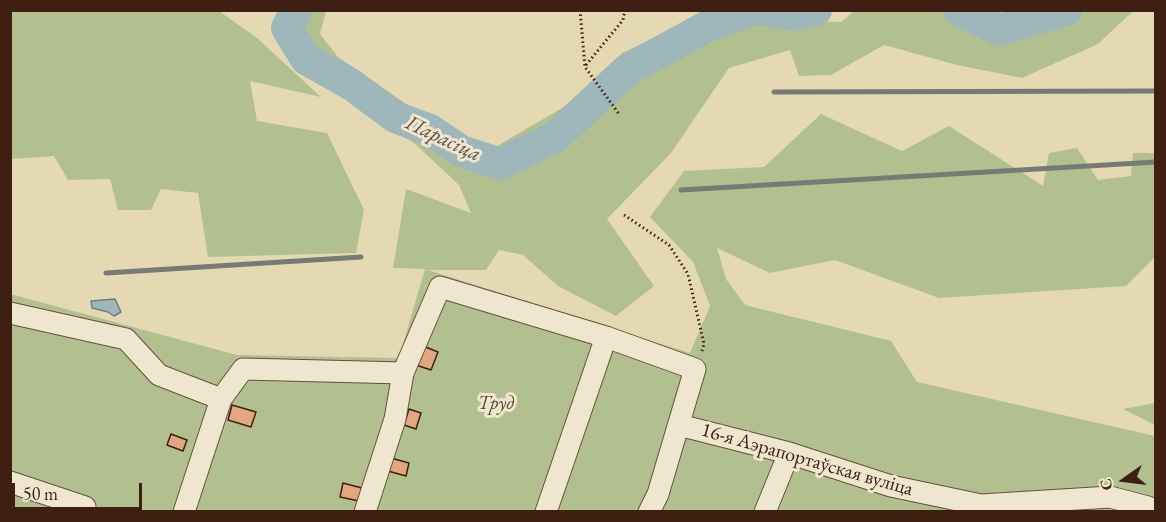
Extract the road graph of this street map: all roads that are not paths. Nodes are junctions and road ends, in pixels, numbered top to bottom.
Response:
1 (10, 313) edge
2 (606, 337) junction
3 (403, 373) junction
4 (221, 399) junction
5 (679, 425) junction
6 (789, 453) junction
7 (10, 482) edge
8 (85, 507) dead end
9 (1147, 509) edge
10 (184, 512) edge
11 (365, 512) edge
12 (546, 512) edge
13 (649, 512) edge
14 (765, 512) edge

1 - 4 lane
2 - 3 lane
2 - 5 lane
2 - 12 lane
3 - 4 lane
3 - 11 lane
4 - 10 lane
5 - 6 lane, 16-я Аэрапортаўская вуліца
5 - 13 lane
6 - 9 lane, 16-я Аэрапортаўская вуліца
6 - 14 lane
7 - 8 lane

